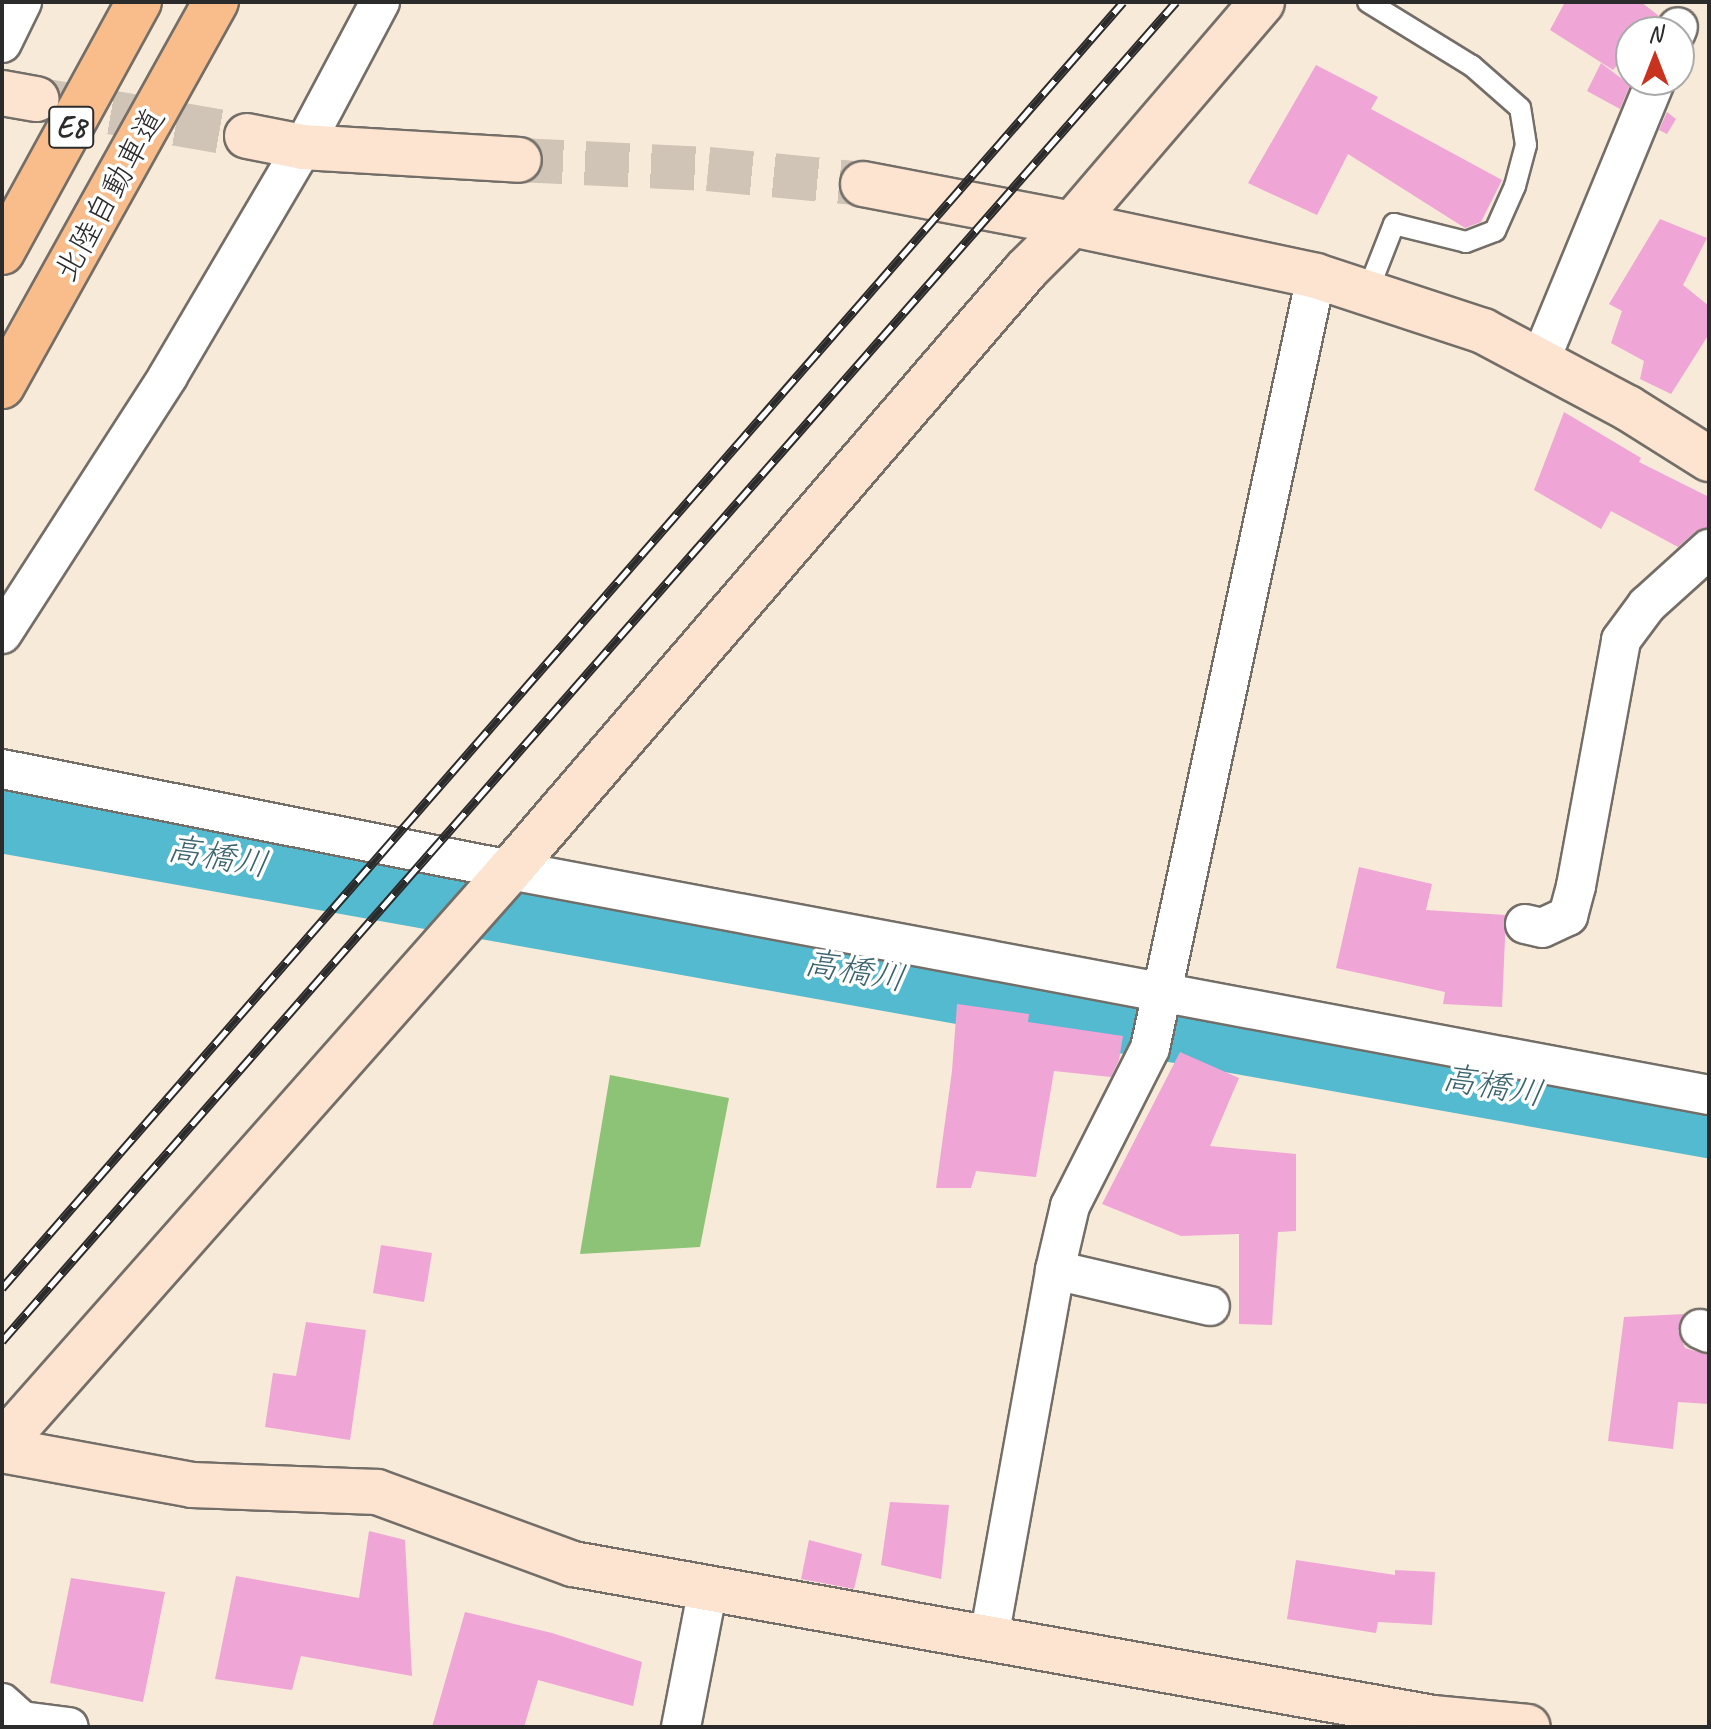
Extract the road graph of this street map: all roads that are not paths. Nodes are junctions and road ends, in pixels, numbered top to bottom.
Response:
1 (22, 2) edge
2 (139, 2) edge
3 (216, 2) edge
4 (237, 2) edge
5 (380, 2) edge
6 (1262, 2) edge
7 (1368, 2) edge
8 (2, 43) edge
9 (1649, 96) edge
10 (247, 136) tunnel mouth
11 (303, 147) junction
12 (519, 160) tunnel mouth
13 (863, 184) tunnel mouth
14 (1072, 224) junction
15 (80, 251) junction
16 (2, 252) edge
17 (1316, 276) junction
18 (1367, 293) junction
19 (1540, 361) junction
20 (2, 386) edge
21 (1709, 459) edge
22 (1709, 549) edge
23 (2, 634) edge
24 (2, 769) edge
25 (510, 870) junction
26 (1525, 924) dead end
27 (1163, 992) junction
28 (1709, 1095) edge
29 (1055, 1270) junction
30 (1210, 1306) dead end
31 (2, 1447) edge
32 (708, 1588) junction
33 (989, 1638) junction
34 (2, 1703) edge
35 (69, 1727) edge
36 (681, 1727) edge
37 (1528, 1727) edge

1 - 8 street
2 - 16 highway, 北陸自動車道 / E8
3 - 15 highway, 北陸自動車道 / E8
4 - 15 highway
5 - 11 street
6 - 14 street
7 - 18 lane
9 - 19 street
10 - 11 street
11 - 12 street
11 - 23 street
13 - 14 street
14 - 17 street
14 - 25 street
15 - 20 highway, 北陸自動車道 / E8
17 - 18 street
17 - 27 street
18 - 19 street
19 - 21 street
22 - 26 street
24 - 25 street
25 - 27 street
25 - 31 street
27 - 28 street
27 - 29 street
29 - 30 street
29 - 33 street
31 - 32 street
32 - 33 street
32 - 36 street
33 - 37 street
34 - 35 street

